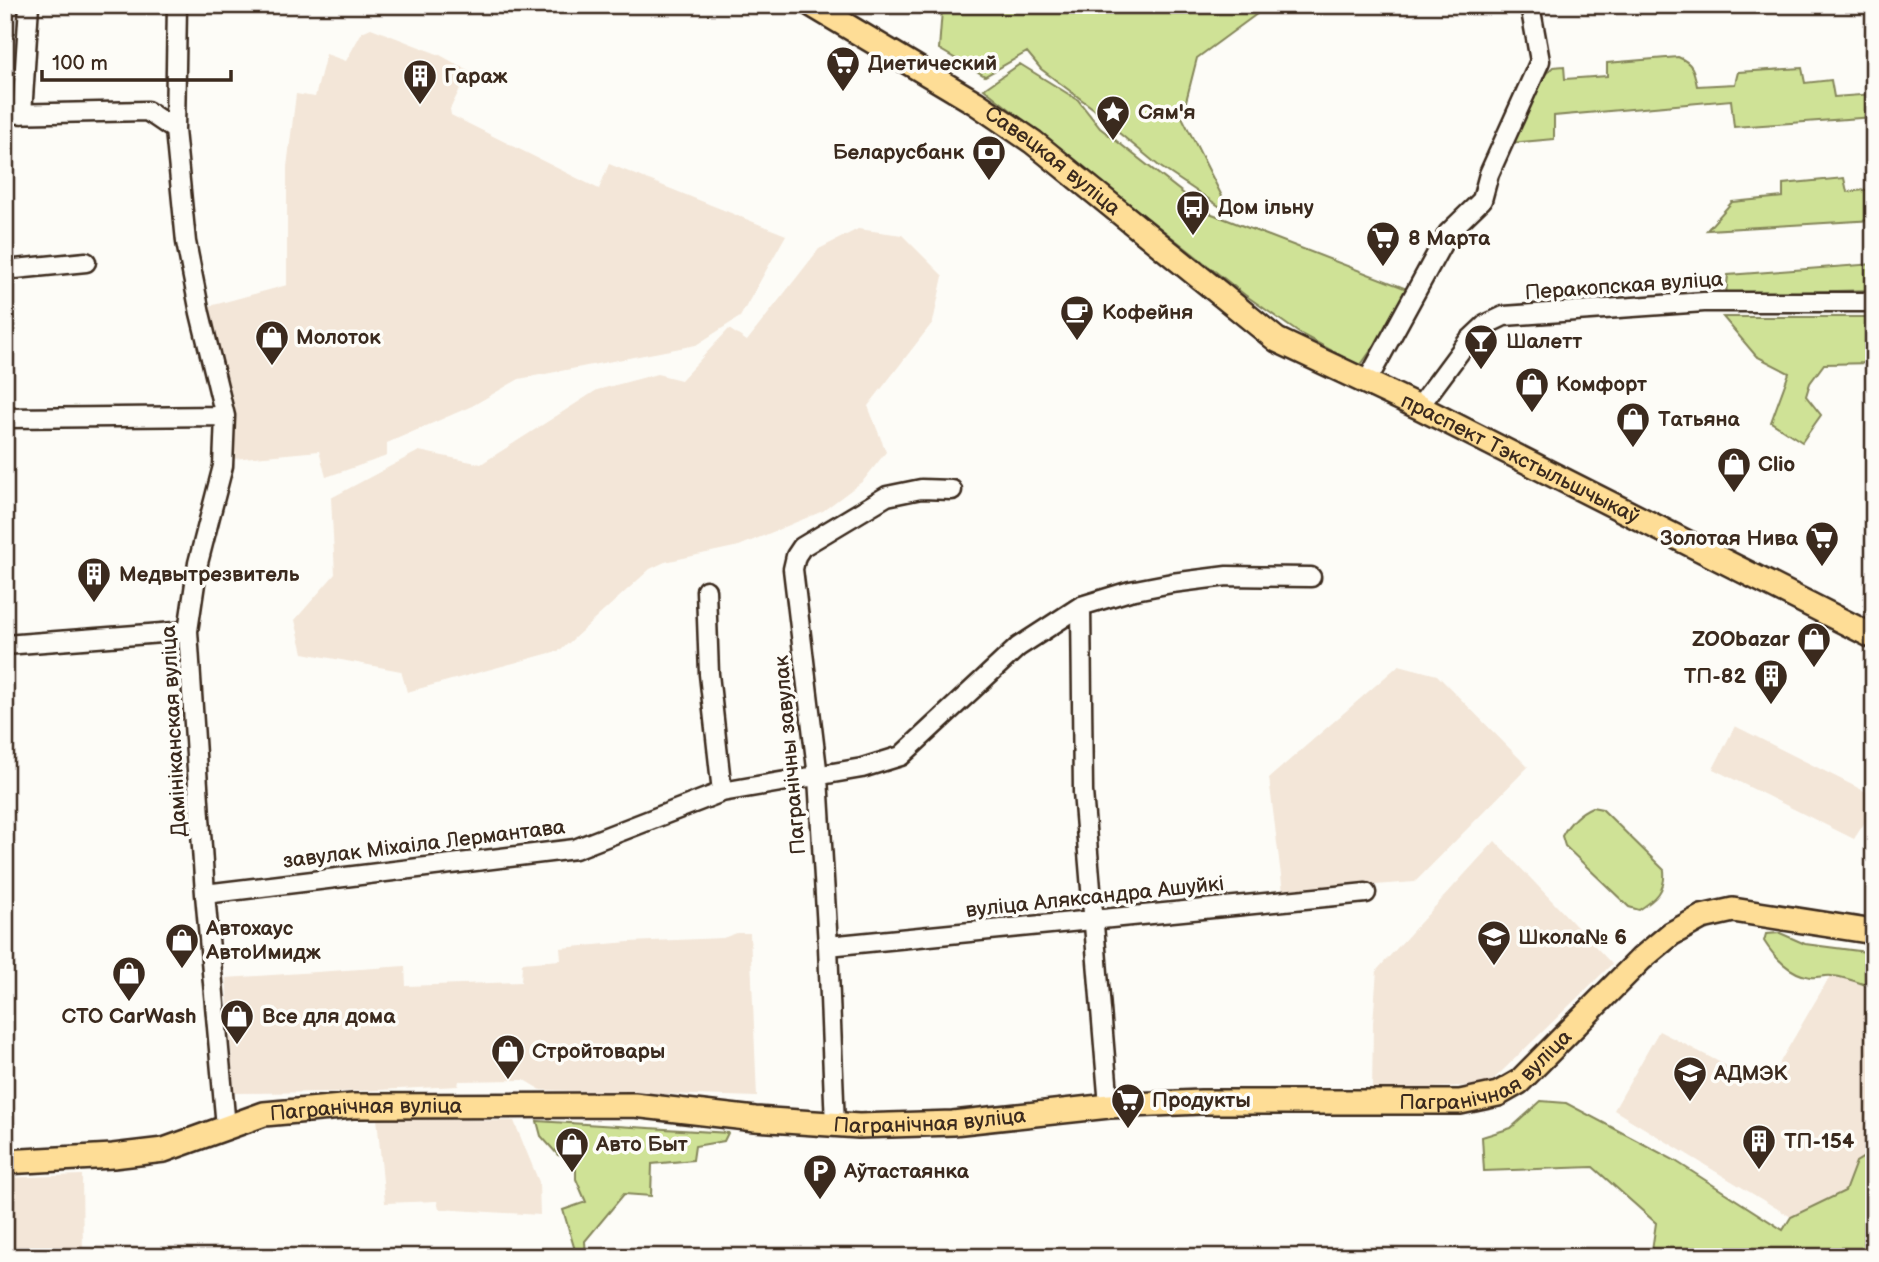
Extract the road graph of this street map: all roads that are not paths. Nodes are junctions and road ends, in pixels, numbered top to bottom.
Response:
1 (29, 5) edge
2 (812, 5) edge
3 (1530, 5) edge
4 (176, 8) edge
5 (14, 114) edge
6 (175, 130) junction
7 (86, 262) dead end
8 (5, 270) edge
9 (1874, 302) edge
10 (1277, 340) joint
11 (1366, 383) junction
12 (1419, 407) junction
13 (225, 416) junction
14 (5, 418) edge
15 (952, 490) dead end
16 (1311, 577) dead end
17 (706, 590) dead end
18 (1081, 606) junction
19 (188, 631) junction
20 (1874, 637) edge
21 (5, 645) edge
22 (818, 777) junction
23 (722, 792) junction
24 (1366, 893) dead end
25 (205, 894) junction
26 (1095, 920) junction
27 (1874, 932) edge
28 (828, 946) junction
29 (1109, 1106) junction
30 (835, 1126) junction
31 (226, 1127) junction
32 (5, 1162) edge

1 - 5 street
2 - 10 main road, Савецкая вуліца
3 - 11 street
4 - 6 street, Дамініканская вуліца
5 - 6 street
6 - 13 street, Дамініканская вуліца
7 - 8 street
9 - 12 street, Перакопская вуліца
10 - 11 main road, праспект Тэкстыльшчыкаў
11 - 12 main road, праспект Тэкстыльшчыкаў
12 - 20 main road, праспект Тэкстыльшчыкаў
13 - 14 street
13 - 19 street, Дамініканская вуліца
15 - 22 street, Пагранічны завулак
16 - 18 street, завулак Міхаіла Лермантава
17 - 23 street
18 - 22 street, завулак Міхаіла Лермантава
18 - 26 street
19 - 21 street
19 - 25 street, Дамініканская вуліца
22 - 23 street, завулак Міхаіла Лермантава
22 - 28 street, Пагранічны завулак
23 - 25 street, завулак Міхаіла Лермантава
24 - 26 street, вуліца Аляксандра Ашуйкі
25 - 31 street, Дамініканская вуліца
26 - 28 street, вуліца Аляксандра Ашуйкі
26 - 29 street
27 - 29 main road, Пагранічная вуліца
28 - 30 street, Пагранічны завулак
29 - 30 main road, Пагранічная вуліца
30 - 31 main road, Пагранічная вуліца
31 - 32 main road, Пагранічная вуліца

